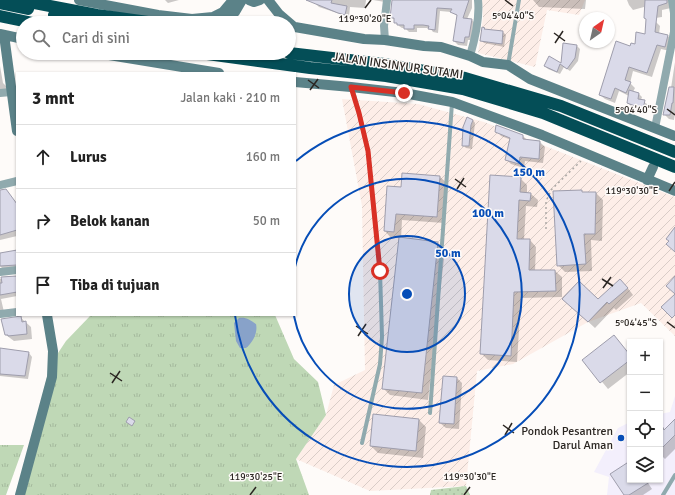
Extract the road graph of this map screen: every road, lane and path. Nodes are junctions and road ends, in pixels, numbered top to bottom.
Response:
1 (19, 0) edge
2 (79, 0) edge
3 (233, 0) edge
4 (242, 0) edge
5 (249, 0) edge
6 (260, 0) edge
7 (268, 0) edge
8 (387, 0) edge
9 (478, 0) edge
10 (520, 0) edge
11 (672, 0) edge
12 (0, 3) edge
13 (0, 16) edge
14 (60, 16) edge
15 (104, 16) edge
16 (172, 16) edge
17 (215, 16) edge
18 (231, 16) edge
19 (281, 16) edge
20 (16, 19) edge
21 (296, 27) edge
22 (2, 34) edge
23 (16, 37) edge
24 (385, 40) junction
25 (296, 54) edge
26 (470, 56) junction
27 (140, 60) edge
28 (251, 60) edge
29 (508, 65) junction
30 (213, 72) edge
31 (296, 82) edge
32 (351, 87) junction
33 (11, 92) junction
34 (0, 94) edge
35 (452, 102) junction
36 (16, 124) edge
37 (655, 128) junction
38 (668, 137) edge
39 (675, 152) edge
40 (588, 154) junction
41 (653, 167) dead end
42 (675, 167) edge
43 (647, 180) junction
44 (16, 181) edge
45 (0, 185) edge
46 (675, 191) edge
47 (546, 229) dead end
48 (16, 270) edge
49 (0, 272) edge
50 (16, 312) edge
51 (0, 314) edge
52 (48, 316) edge
53 (430, 413) dead end
54 (362, 443) dead end
55 (675, 475) edge
56 (20, 495) edge
57 (664, 495) edge

1 - 15 highway
2 - 16 street
3 - 17 street
4 - 18 street
5 - 6 street
7 - 19 street
8 - 24 street
9 - 26 street
10 - 29 lane
11 - 37 street
12 - 14 highway
13 - 20 highway
21 - 24 street
22 - 23 street
22 - 33 street
24 - 26 street
25 - 39 highway, JALAN INSINYUR SUTAMI
26 - 29 street
27 - 30 street
28 - 42 highway, JALAN INSINYUR SUTAMI
29 - 37 street
31 - 32 street
32 - 35 street
32 - 54 lane
33 - 34 street
33 - 36 street
35 - 40 street
35 - 53 lane
37 - 38 street
40 - 43 street
40 - 47 path
41 - 43 street
43 - 46 street
44 - 45 street
48 - 49 street
50 - 51 street
52 - 56 street
55 - 57 lane

